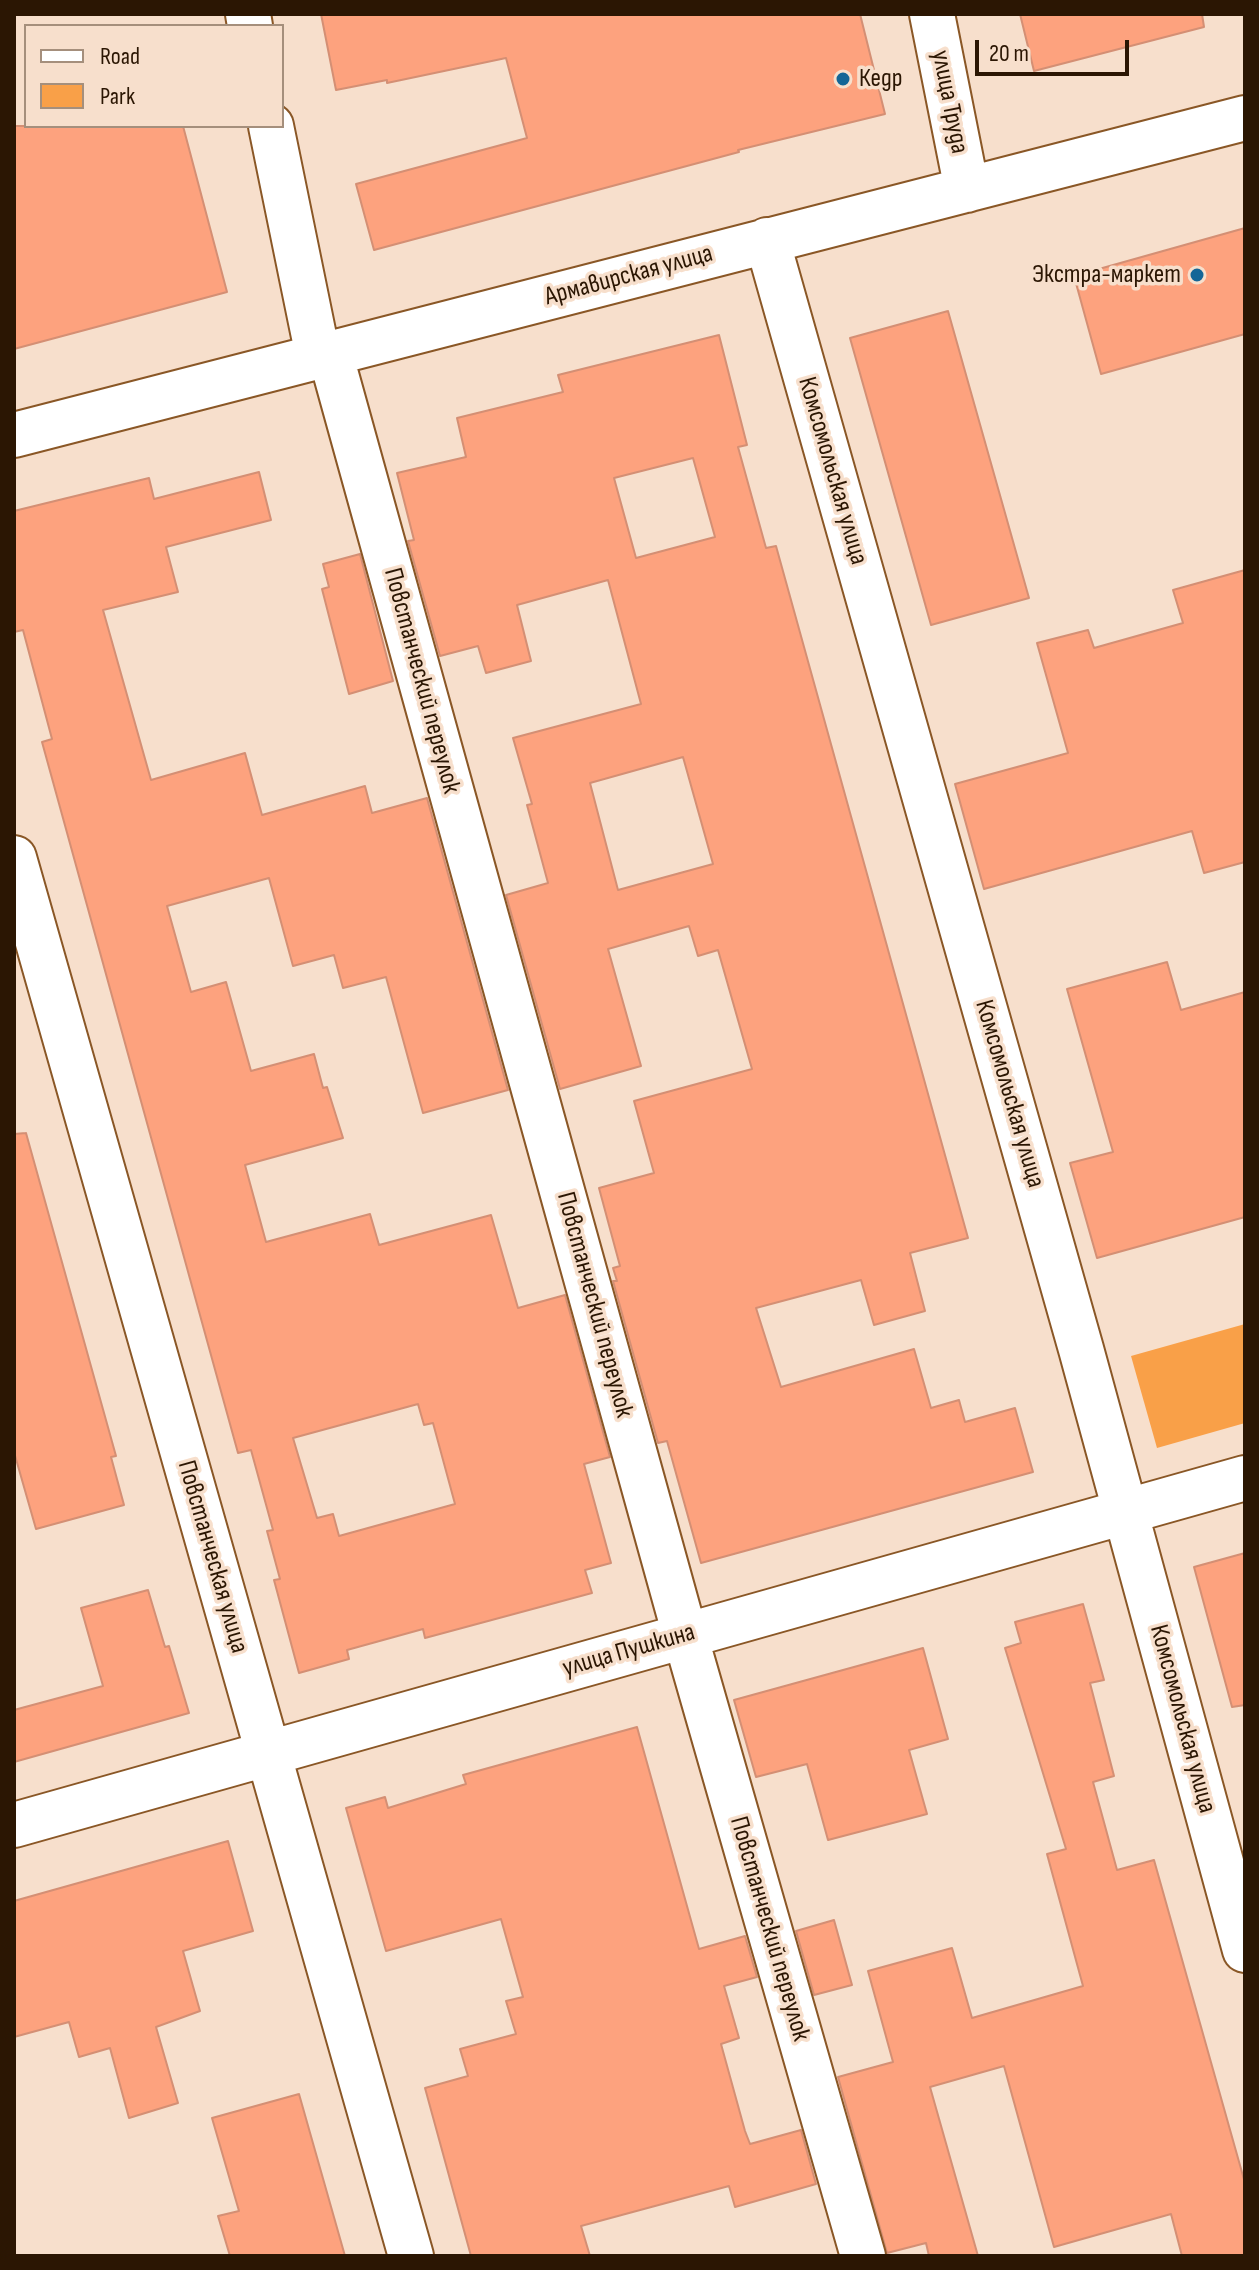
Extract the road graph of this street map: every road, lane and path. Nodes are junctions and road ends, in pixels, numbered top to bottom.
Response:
1 (932, 14) edge
2 (1245, 118) edge
3 (271, 128) edge
4 (967, 190) junction
5 (767, 240) junction
6 (324, 354) junction
7 (14, 435) edge
8 (14, 858) edge
9 (1245, 1478) edge
10 (1126, 1511) junction
11 (685, 1635) junction
12 (268, 1752) junction
13 (14, 1825) edge
14 (1245, 1950) edge
15 (411, 2256) edge
16 (863, 2256) edge

1 - 4 street, улица Труда
2 - 4 street, Армавирская улица
3 - 6 street
4 - 5 street, Армавирская улица
5 - 6 street, Армавирская улица
5 - 10 street, Комсомольская улица
6 - 7 street, Армавирская улица
6 - 11 street, Повстанческий переулок
8 - 12 street, Повстанческая улица
9 - 10 street, улица Пушкина
10 - 11 street, улица Пушкина
10 - 14 street, Комсомольская улица
11 - 12 street, улица Пушкина
11 - 16 street, Повстанческий переулок
12 - 13 street, улица Пушкина
12 - 15 street, Повстанческая улица

